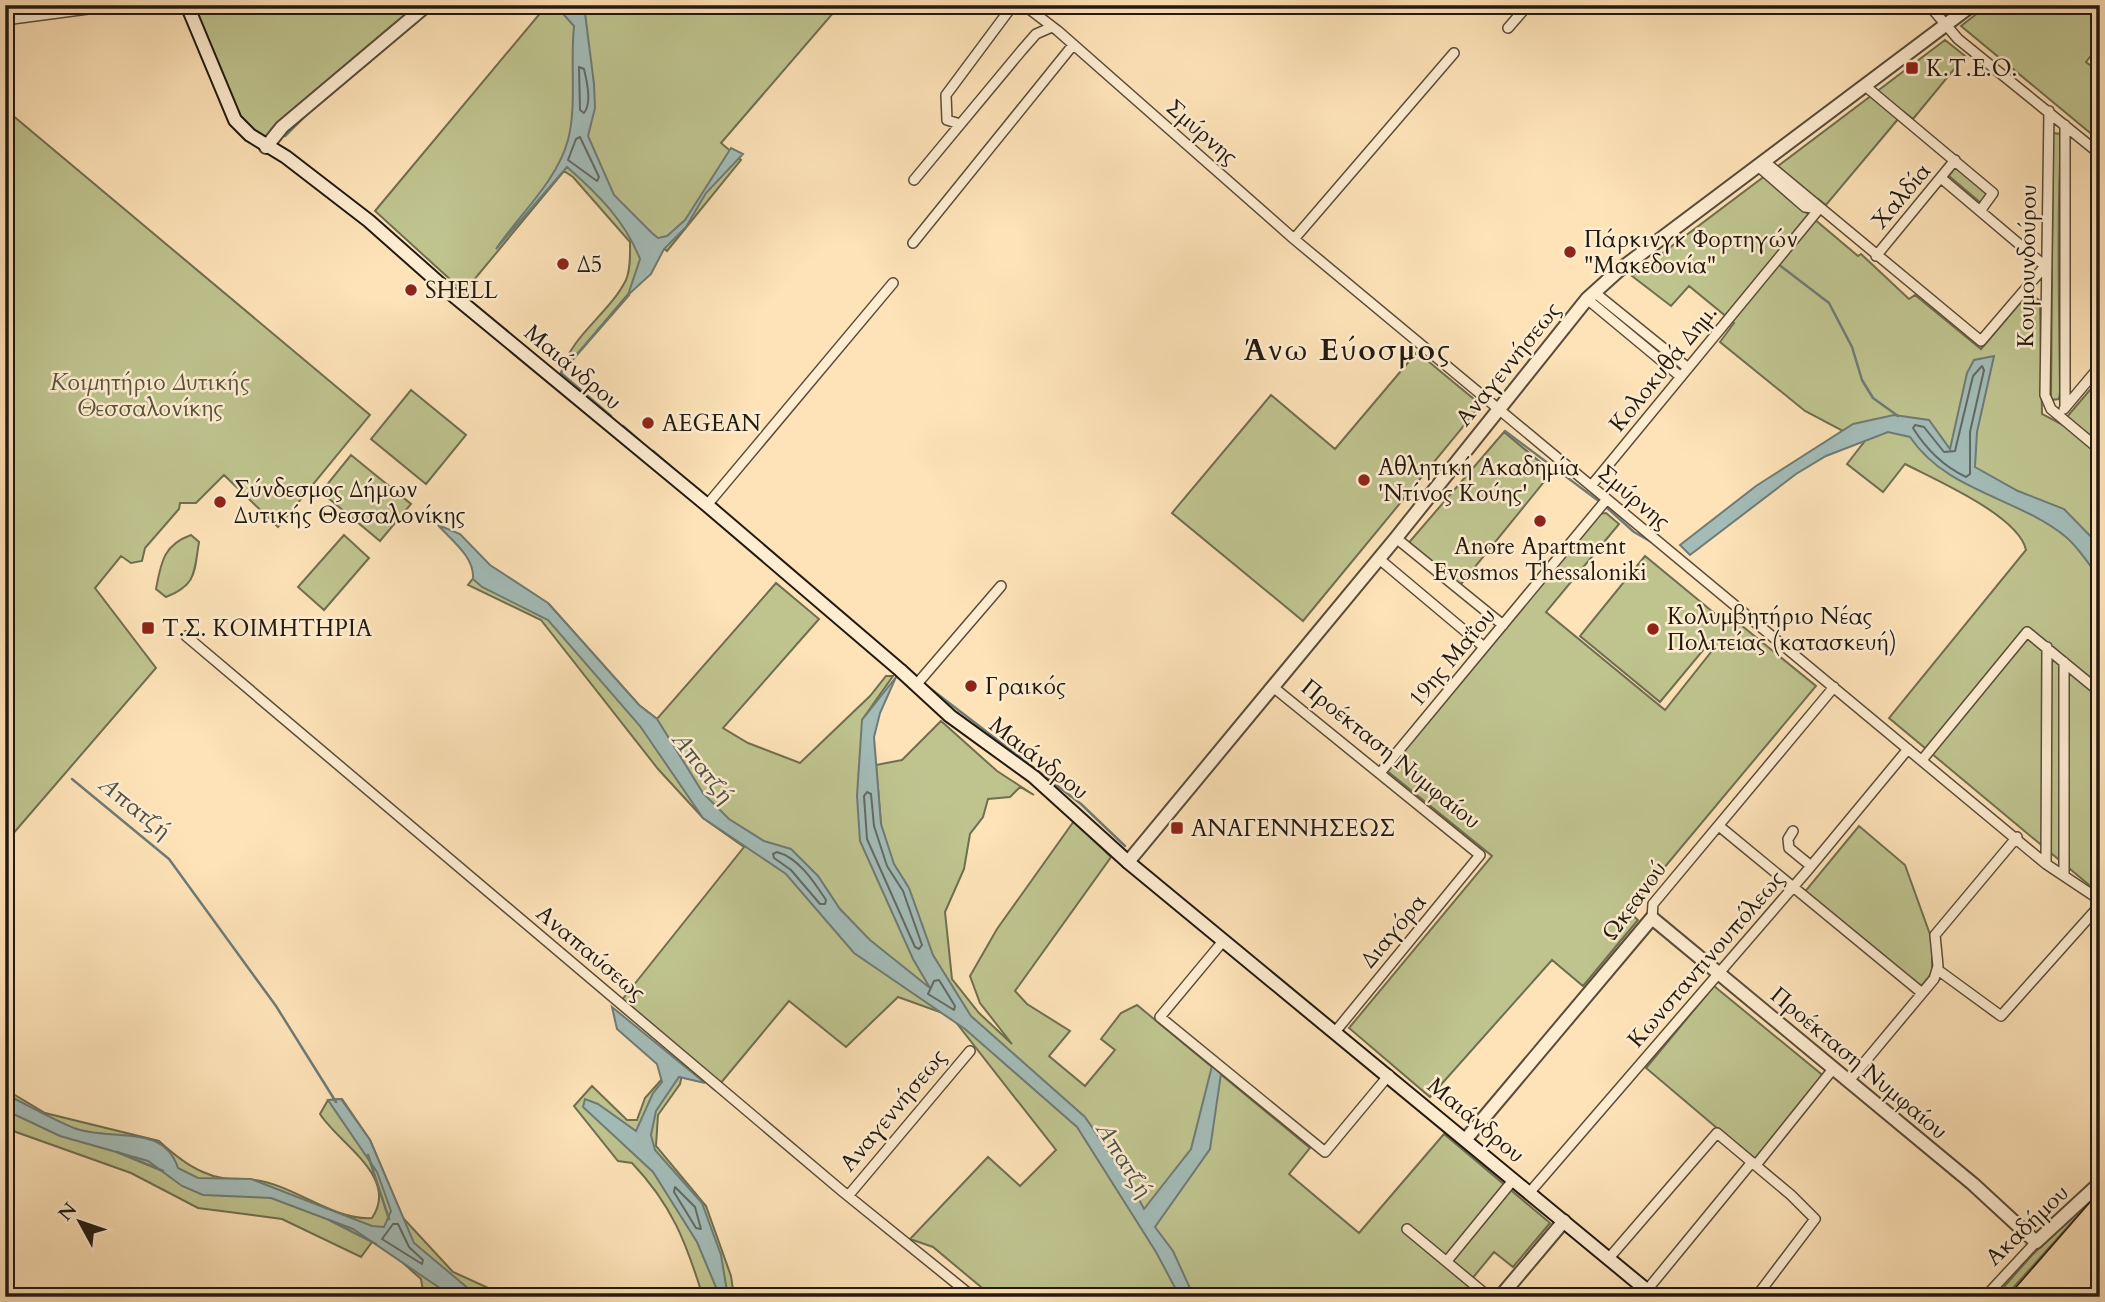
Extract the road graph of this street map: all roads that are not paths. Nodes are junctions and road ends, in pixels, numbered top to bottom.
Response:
1 (118, 5) edge
2 (187, 5) edge
3 (427, 5) edge
4 (1013, 5) edge
5 (1024, 5) edge
6 (1528, 5) edge
7 (1929, 5) edge
8 (1972, 5) edge
9 (5, 20) edge
10 (1945, 26) junction
11 (1052, 27) junction
12 (1508, 28) dead end
13 (1073, 45) junction
14 (1454, 53) dead end
15 (1864, 85) junction
16 (2049, 111) junction
17 (960, 124) junction
18 (2065, 125) junction
19 (266, 147) junction
20 (2100, 154) edge
21 (1955, 160) junction
22 (1761, 163) junction
23 (1941, 178) junction
24 (914, 180) dead end
25 (1819, 209) junction
26 (1980, 211) junction
27 (1294, 239) junction
28 (913, 243) dead end
29 (1876, 256) junction
30 (2045, 265) junction
31 (893, 283) dead end
32 (1590, 295) junction
33 (2100, 366) edge
34 (1688, 368) junction
35 (1681, 377) junction
36 (1499, 411) junction
37 (2062, 412) junction
38 (2100, 450) edge
39 (1591, 486) junction
40 (1607, 499) junction
41 (707, 505) junction
42 (1396, 538) junction
43 (1378, 558) junction
44 (1001, 586) dead end
45 (1503, 625) junction
46 (186, 636) dead end
47 (1484, 647) junction
48 (2047, 648) junction
49 (2064, 662) junction
50 (916, 685) junction
51 (1273, 687) junction
52 (1834, 687) junction
53 (2100, 692) edge
54 (1908, 749) junction
55 (1922, 760) junction
56 (1380, 774) junction
57 (1719, 826) junction
58 (1793, 831) dead end
59 (2017, 837) junction
60 (1480, 855) joint
61 (1128, 862) junction
62 (2046, 864) junction
63 (1811, 866) junction
64 (2064, 876) junction
65 (1793, 886) junction
66 (2100, 903) edge
67 (1652, 918) junction
68 (1224, 940) junction
69 (1938, 970) junction
70 (1719, 973) junction
71 (1922, 993) junction
72 (1335, 1032) junction
73 (970, 1051) dead end
74 (1833, 1069) junction
75 (1389, 1075) junction
76 (1848, 1082) junction
77 (1466, 1139) junction
78 (1754, 1163) junction
79 (1514, 1179) junction
80 (2100, 1183) edge
81 (1530, 1192) junction
82 (848, 1196) junction
83 (2100, 1204) edge
84 (1564, 1221) junction
85 (2100, 1226) edge
86 (1407, 1229) dead end
87 (2036, 1242) junction
88 (2100, 1242) edge
89 (1609, 1258) junction
90 (1447, 1261) junction
91 (2100, 1263) edge
92 (1651, 1294) edge
93 (973, 1297) edge
94 (1489, 1297) edge
95 (1500, 1297) edge
96 (1756, 1297) edge
97 (1984, 1297) edge
98 (2019, 1297) edge
99 (2036, 1297) edge
100 (2051, 1297) edge
101 (2070, 1297) edge

1 - 9 street
2 - 19 street, Μαιάνδρου
3 - 19 street
4 - 17 street
5 - 11 street, Σμύρνης
6 - 12 street
7 - 10 street
8 - 10 street, Αναγεννήσεως
10 - 15 street, Αναγεννήσεως
10 - 16 street
11 - 13 street, Σμύρνης
11 - 17 street
13 - 27 street, Σμύρνης
13 - 28 street
14 - 27 street
15 - 21 street
15 - 22 street, Αναγεννήσεως
16 - 18 street
16 - 30 street, Κουμουνδούρου
17 - 24 street
18 - 20 street
18 - 37 street, Κουμουνδούρου
19 - 41 street, Μαιάνδρου
21 - 23 street, Χαλδία
21 - 26 street
22 - 25 street
22 - 32 street, Αναγεννήσεως
23 - 26 street
23 - 29 street, Χαλδία
25 - 29 street
25 - 34 street, Κολοκυθά Δημ.
26 - 30 street
27 - 36 street, Σμύρνης
29 - 30 street
30 - 37 street, Κουμουνδούρου
31 - 41 street
32 - 34 street
32 - 35 street
32 - 36 street, Αναγεννήσεως
33 - 37 street
34 - 35 street, Κολοκυθά Δημ.
35 - 39 street, Κολοκυθά Δημ.
36 - 39 street, Σμύρνης
36 - 42 street, Αναγεννήσεως
37 - 38 street
39 - 40 street, Σμύρνης
40 - 45 street, 19ης Μαΐου
40 - 52 street, Σμύρνης
41 - 50 street, Μαιάνδρου
42 - 43 street, Αναγεννήσεως
42 - 45 street
43 - 47 street
43 - 51 street, Αναγεννήσεως
44 - 50 street
45 - 47 street, 19ης Μαΐου
46 - 82 street, Αναπαύσεως
47 - 56 street, 19ης Μαΐου
48 - 49 street
48 - 55 street
48 - 62 street
49 - 53 street
49 - 64 street
50 - 61 street, Μαιάνδρου
51 - 56 street, Προέκταση Νυμφαίου
51 - 61 street, Αναγεννήσεως
52 - 54 street, Σμύρνης
52 - 57 street, Ωκεανού
54 - 55 street, Σμύρνης
54 - 63 street, Κωνσταντινουπόλεως
55 - 59 street, Σμύρνης
56 - 60 street, Προέκταση Νυμφαίου
57 - 65 street
57 - 67 street, Ωκεανού
58 - 63 street
59 - 62 street, Σμύρνης
59 - 69 street
60 - 72 street, Διαγόρα
61 - 68 street, Μαιάνδρου
62 - 64 street, Σμύρνης
63 - 65 street, Κωνσταντινουπόλεως
64 - 66 street, Σμύρνης
65 - 70 street, Κωνσταντινουπόλεως
65 - 71 street
66 - 69 street
67 - 70 street, Προέκταση Νυμφαίου
67 - 77 street, Ωκεανού
68 - 72 street, Μαιάνδρου
68 - 75 street
69 - 71 street
70 - 74 street, Προέκταση Νυμφαίου
70 - 81 street, Κωνσταντινουπόλεως
71 - 76 street
72 - 75 street, Μαιάνδρου
73 - 82 street, Αναγεννήσεως
74 - 76 street, Προέκταση Νυμφαίου
74 - 78 street
75 - 77 street, Μαιάνδρου
76 - 87 street, Προέκταση Νυμφαίου
77 - 79 street, Μαιάνδρου
78 - 89 street
78 - 92 street
78 - 96 street
79 - 81 street, Μαιάνδρου
79 - 90 street
80 - 87 street, Ακαδήμου
81 - 84 street, Μαιάνδρου
82 - 93 street, Αναπαύσεως
83 - 98 highway
84 - 89 street, Μαιάνδρου
84 - 95 street
85 - 99 highway
86 - 90 street
87 - 97 street, Ακαδήμου
88 - 100 highway
89 - 92 street, Μαιάνδρου
90 - 94 street
91 - 101 highway

